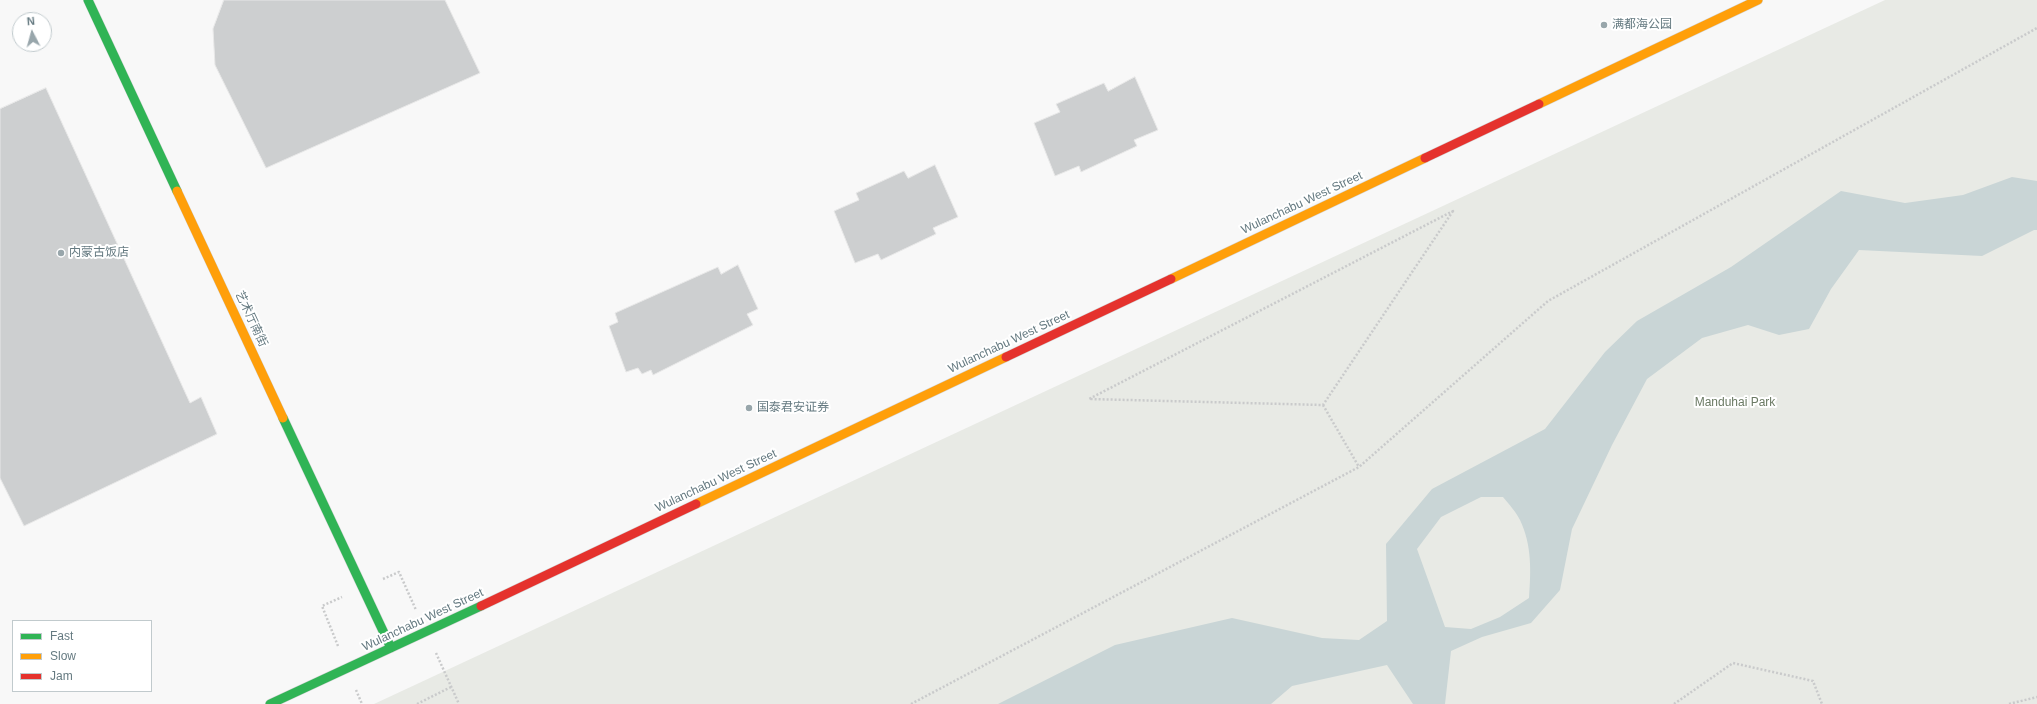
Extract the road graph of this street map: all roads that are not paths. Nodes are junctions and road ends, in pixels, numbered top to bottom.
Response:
1 (88, 0) edge
2 (1758, 0) edge
3 (391, 648) junction
4 (270, 704) edge

1 - 3 street, 艺术厅南街
2 - 3 street, Wulanchabu West Street
3 - 4 street, Wulanchabu West Street

